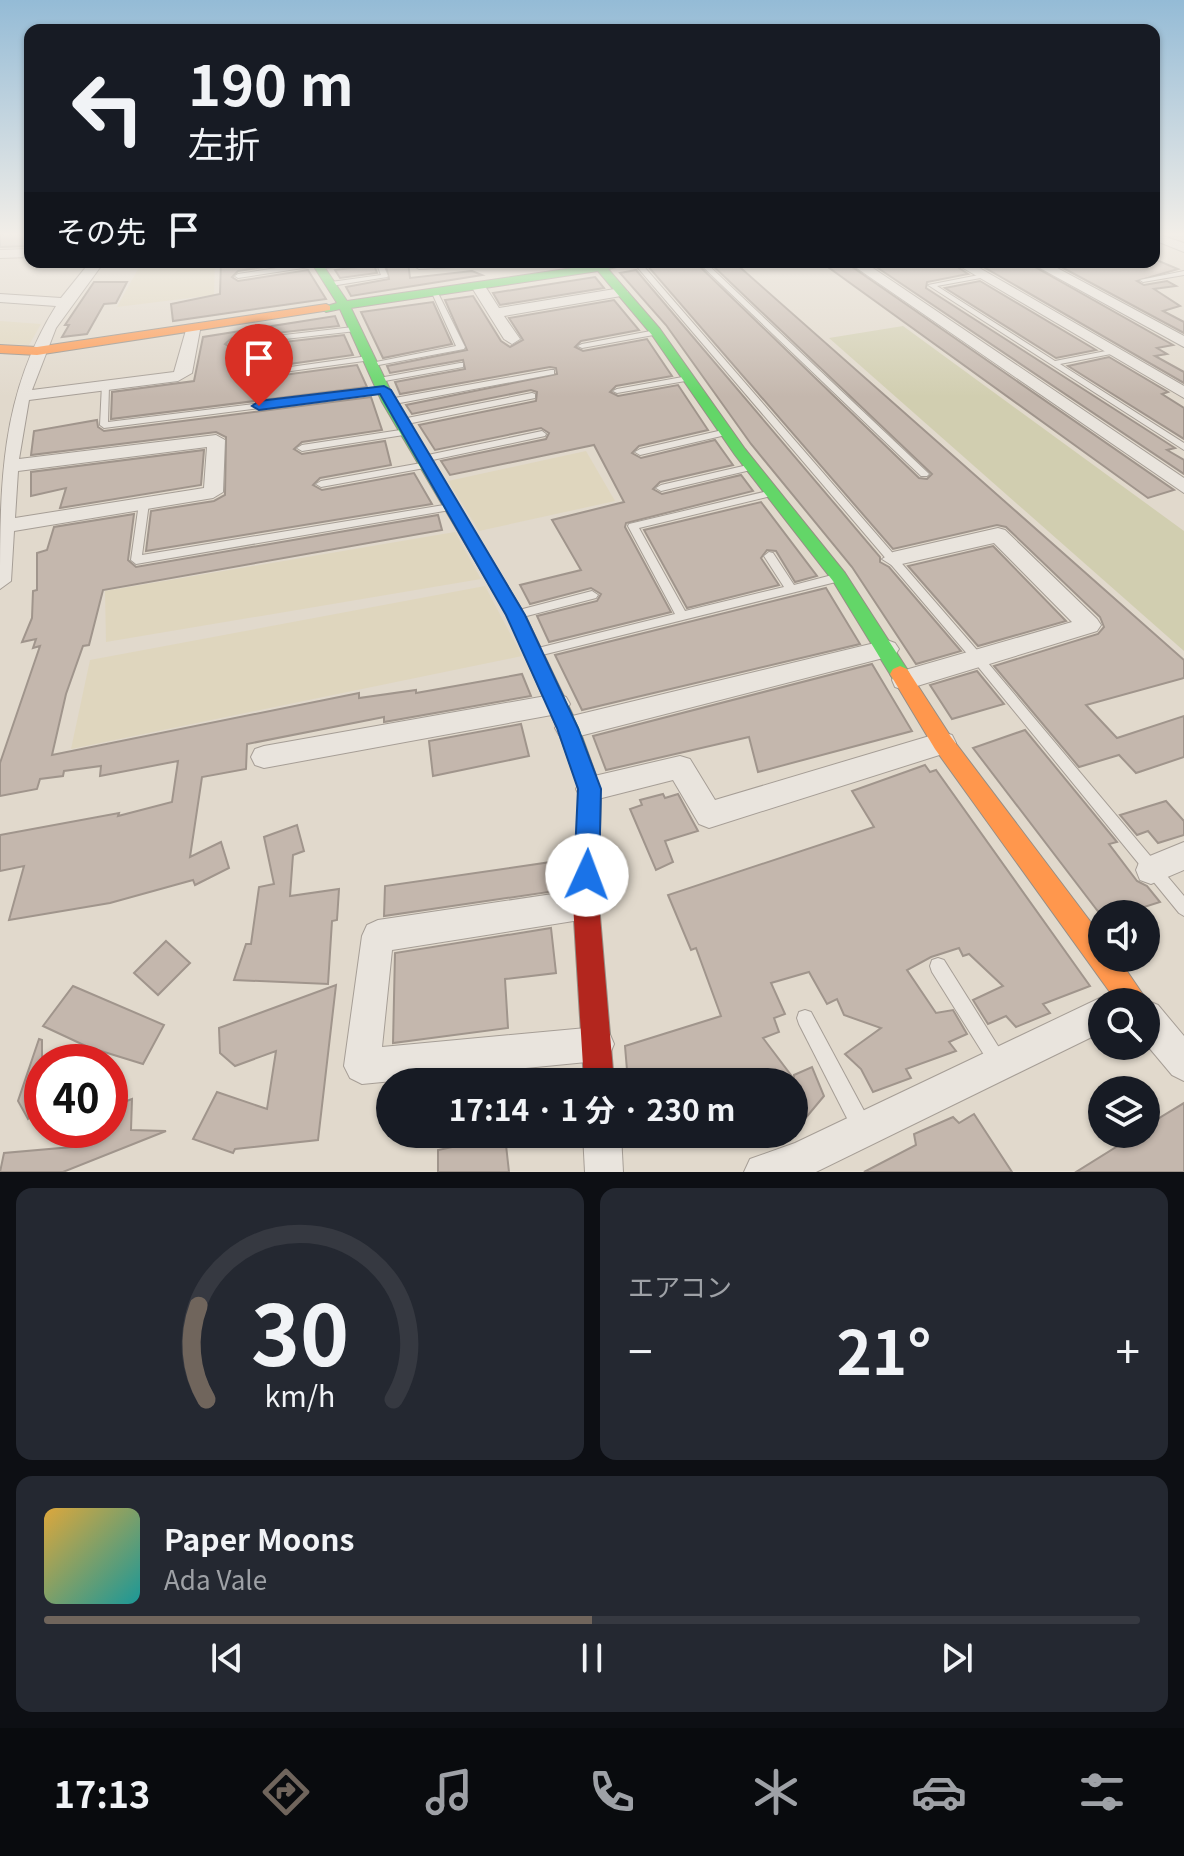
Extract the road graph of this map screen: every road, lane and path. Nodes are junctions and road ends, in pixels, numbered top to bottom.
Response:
1 (75, 288) edge
2 (333, 288) edge
3 (468, 288) edge
4 (479, 288) edge
5 (617, 288) edge
6 (657, 288) edge
7 (728, 288) edge
8 (893, 288) edge
9 (935, 288) edge
10 (1004, 288) edge
11 (1084, 288) edge
12 (621, 292) junction
13 (435, 293) junction
14 (0, 298) edge
15 (63, 302) junction
16 (345, 307) junction
17 (495, 313) junction
18 (353, 329) junction
19 (193, 330) junction
20 (656, 332) junction
21 (512, 339) dead end
22 (1184, 342) edge
23 (232, 343) dead end
24 (582, 346) dead end
25 (0, 349) edge
26 (37, 351) junction
27 (1113, 351) junction
28 (1055, 363) junction
29 (460, 365) dead end
30 (269, 372) dead end
31 (551, 372) dead end
32 (688, 378) junction
33 (378, 379) junction
34 (105, 386) junction
35 (617, 391) dead end
36 (1184, 393) edge
37 (532, 396) dead end
38 (13, 410) edge
39 (405, 427) junction
40 (727, 432) junction
41 (542, 434) dead end
42 (1184, 447) edge
43 (302, 448) dead end
44 (640, 452) dead end
45 (425, 462) junction
46 (12, 466) junction
47 (752, 467) junction
48 (924, 474) dead end
49 (321, 484) dead end
50 (1184, 487) edge
51 (661, 488) dead end
52 (772, 493) junction
53 (144, 503) junction
54 (451, 507) junction
55 (6, 526) junction
56 (769, 556) dead end
57 (893, 559) junction
58 (839, 577) junction
59 (0, 581) edge
60 (791, 589) junction
61 (592, 595) dead end
62 (516, 615) junction
63 (682, 616) junction
64 (887, 649) junction
65 (534, 653) junction
66 (979, 660) junction
67 (904, 680) junction
68 (562, 716) junction
69 (943, 743) junction
70 (264, 757) dead end
71 (590, 789) junction
72 (1184, 856) edge
73 (1151, 870) junction
74 (586, 904) junction
75 (1184, 908) edge
76 (938, 966) dead end
77 (1115, 988) edge
78 (805, 1018) dead end
79 (1088, 1025) edge
80 (1160, 1039) edge
81 (597, 1044) junction
82 (1184, 1063) edge
83 (1000, 1064) junction
84 (598, 1068) edge
85 (864, 1130) junction
86 (603, 1148) edge
87 (604, 1172) edge
88 (763, 1172) edge

1 - 15 street
2 - 16 street
3 - 13 street
4 - 17 street
5 - 12 street
6 - 57 lane
7 - 48 lane
8 - 50 street
9 - 28 lane
10 - 27 street
11 - 22 street
12 - 17 street
12 - 20 street
13 - 16 street
13 - 33 lane
14 - 15 street
15 - 26 street
16 - 18 street
16 - 19 street
17 - 21 street
18 - 23 lane
18 - 33 street
19 - 26 street
19 - 34 street
20 - 24 lane
20 - 32 street
25 - 26 street
26 - 38 street
27 - 28 lane
27 - 36 street
28 - 42 lane
29 - 33 lane
30 - 33 lane
31 - 33 lane
32 - 35 lane
32 - 40 street
33 - 34 lane
33 - 39 street
34 - 38 street
37 - 39 lane
38 - 46 street
39 - 43 lane
39 - 45 street
40 - 44 lane
40 - 47 street
41 - 45 lane
45 - 49 lane
45 - 54 street
46 - 53 street
46 - 55 street
47 - 51 lane
47 - 52 street
52 - 58 street
52 - 63 lane
53 - 54 lane
53 - 55 street
54 - 62 street
55 - 59 street
56 - 60 lane
57 - 66 lane
57 - 66 street
58 - 60 lane
58 - 64 street
60 - 63 lane
61 - 62 lane
62 - 65 street
63 - 65 lane
64 - 67 street
64 - 68 street
65 - 68 street
66 - 67 street
66 - 73 lane
67 - 69 street
68 - 70 street
68 - 71 street
69 - 71 street
69 - 77 street
71 - 74 street
72 - 73 street
73 - 75 lane
74 - 81 street
74 - 81 street
76 - 83 lane
78 - 85 lane
79 - 83 street
80 - 82 street
81 - 84 street
83 - 85 street
85 - 88 street
86 - 87 street

